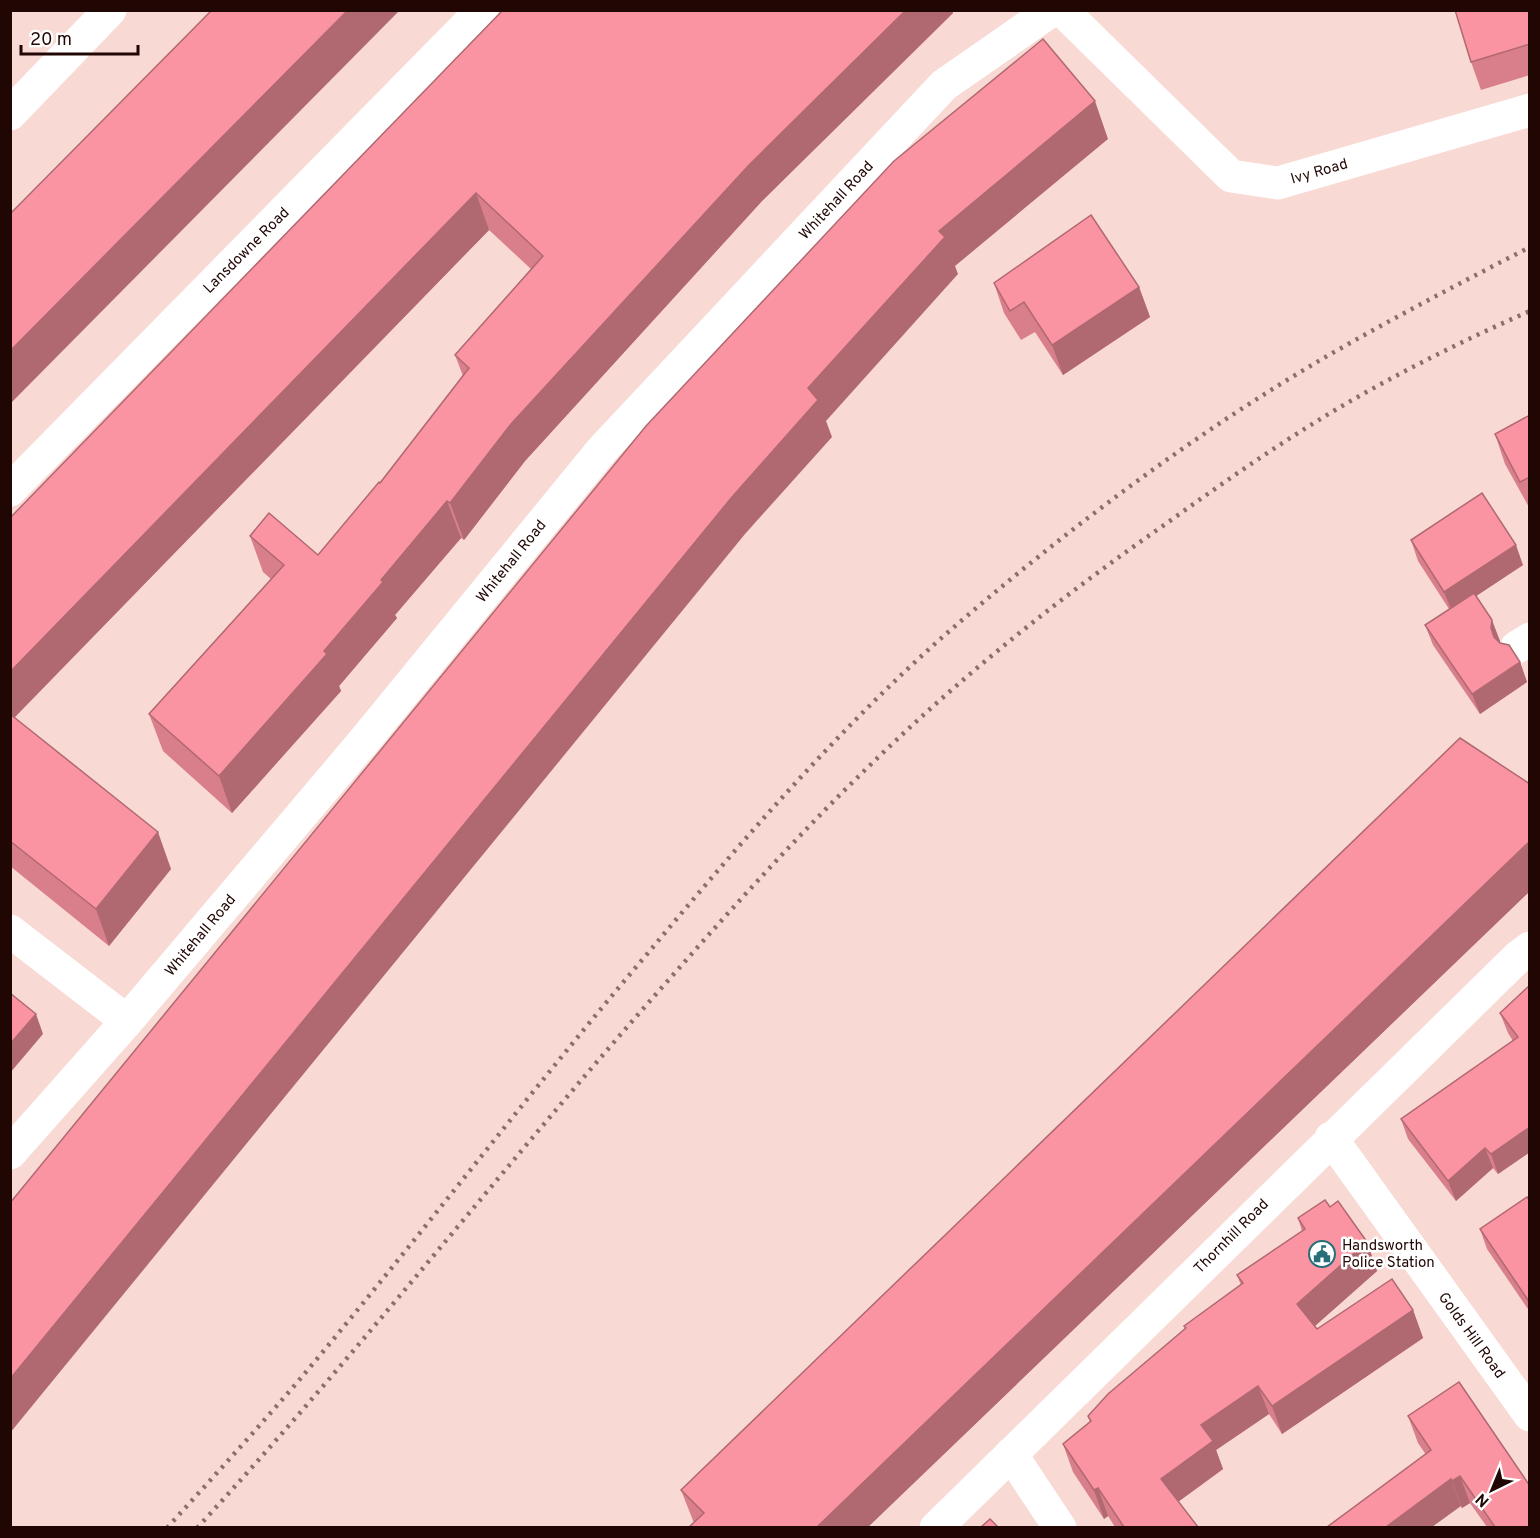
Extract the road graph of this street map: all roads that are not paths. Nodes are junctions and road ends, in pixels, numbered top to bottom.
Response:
1 (110, 10) edge
2 (482, 10) edge
3 (1052, 10) edge
4 (1062, 10) edge
5 (1530, 110) edge
6 (10, 114) edge
7 (10, 490) edge
8 (10, 931) edge
9 (1530, 948) edge
10 (127, 1021) junction
11 (1331, 1138) junction
12 (10, 1153) edge
13 (1530, 1415) edge
14 (1011, 1454) junction
15 (936, 1527) edge
16 (1060, 1527) edge

1 - 6 street
2 - 7 street, Lansdowne Road
3 - 10 street, Whitehall Road
4 - 5 street, Ivy Road
8 - 10 street
9 - 11 street, Thornhill Road
10 - 12 street, Whitehall Road
11 - 13 street, Golds Hill Road
11 - 14 street, Thornhill Road
14 - 15 street, Thornhill Road
14 - 16 street

